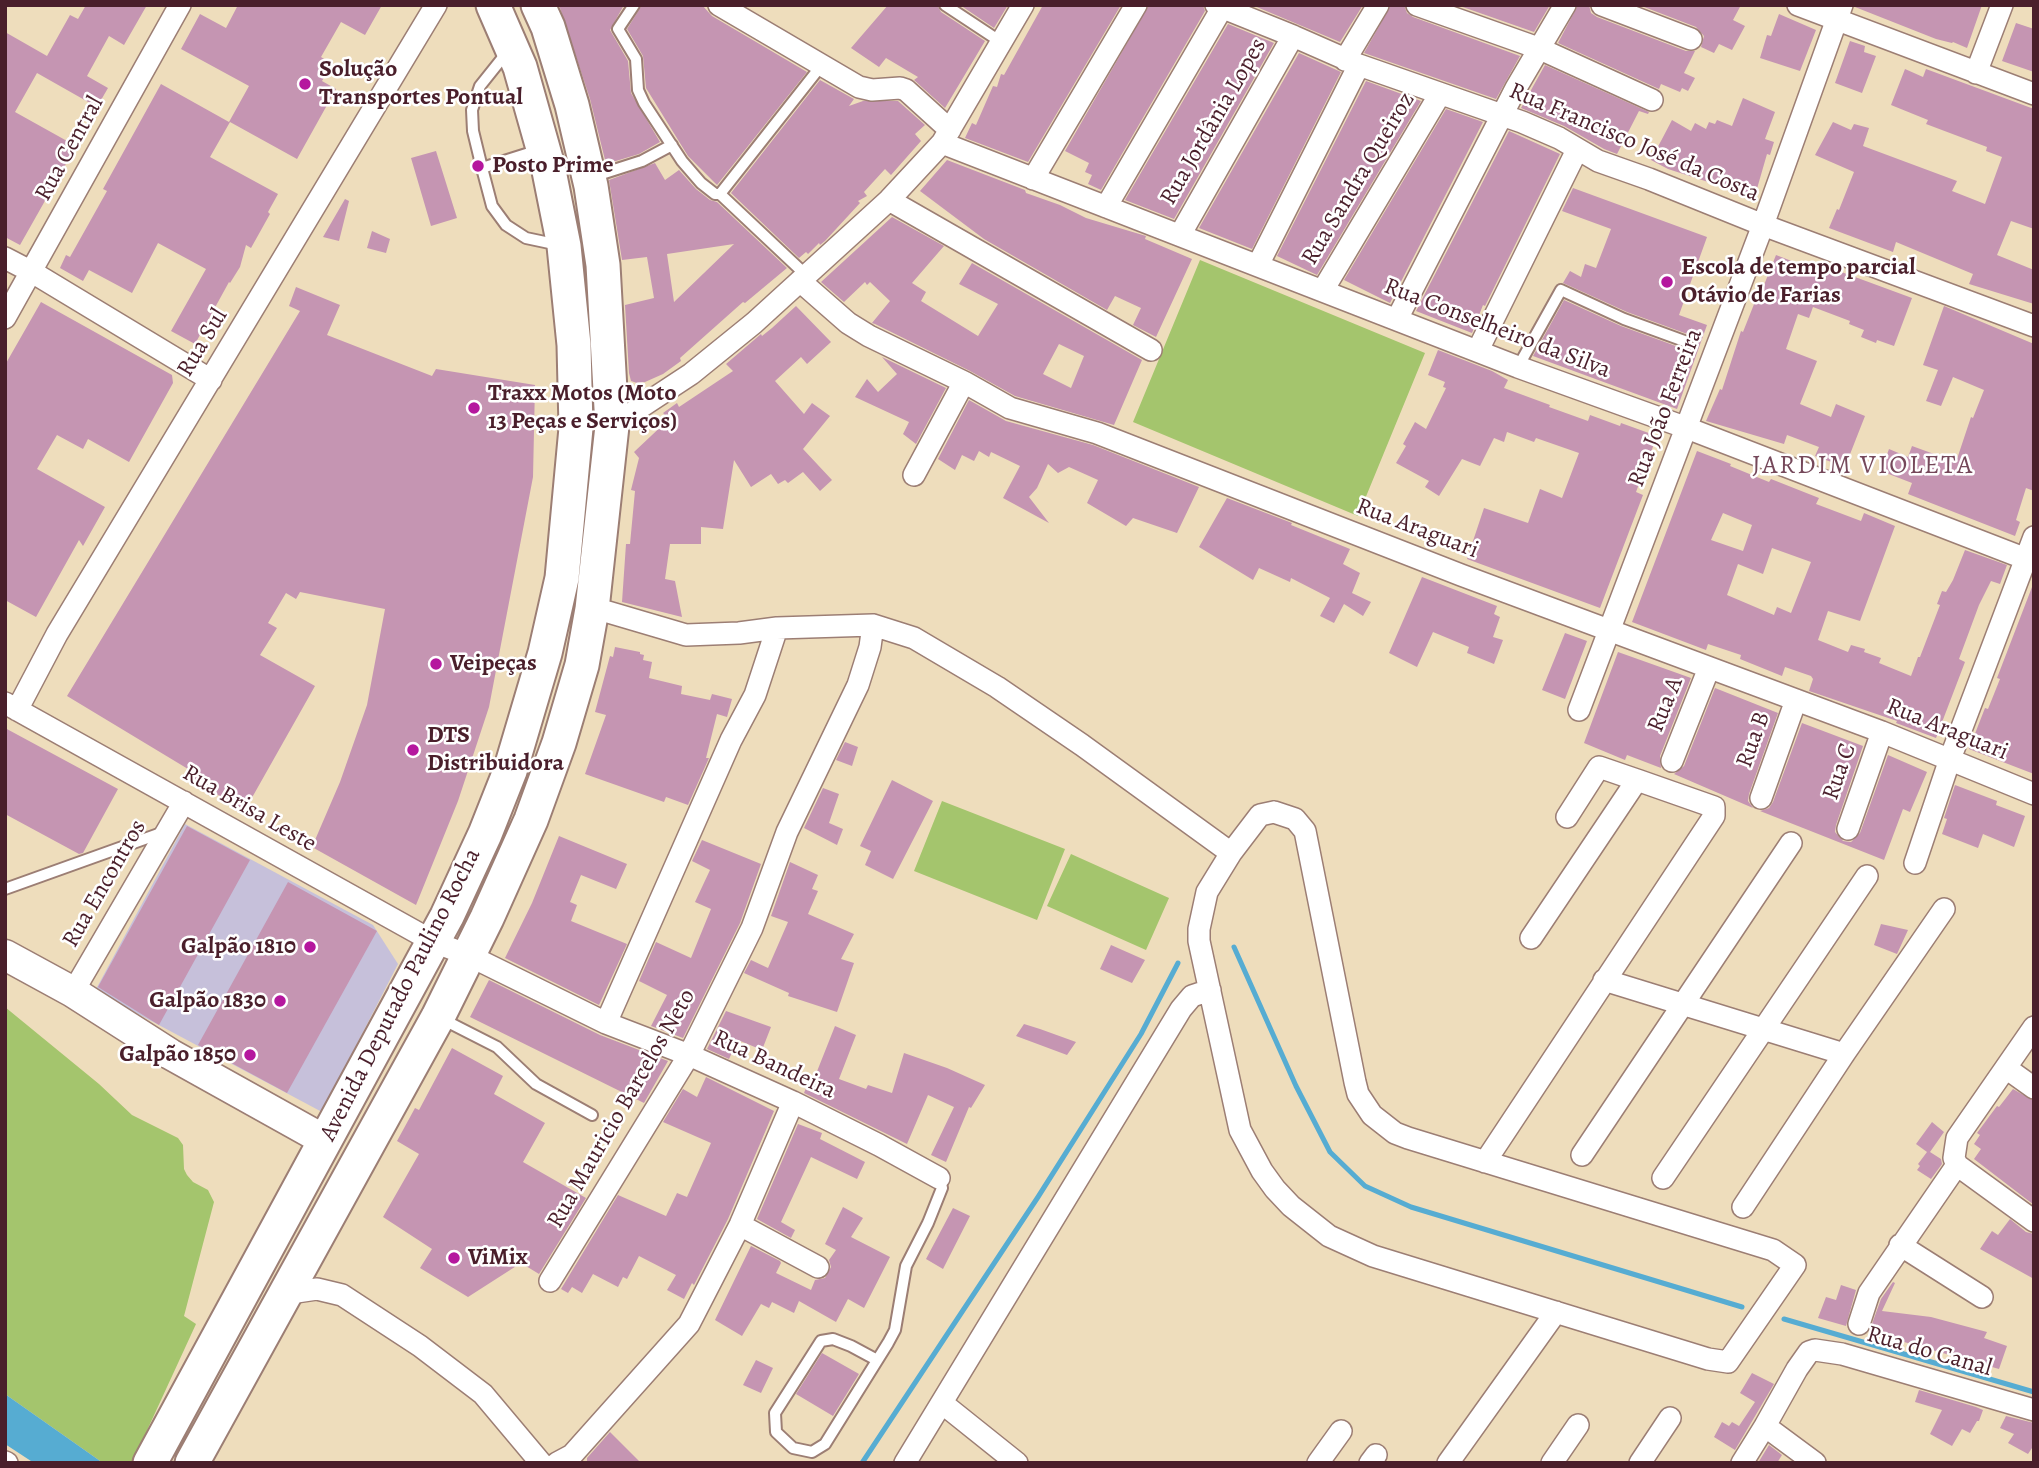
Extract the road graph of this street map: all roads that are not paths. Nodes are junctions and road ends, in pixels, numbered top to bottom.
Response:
1 (180, 5) edge
2 (436, 5) edge
3 (494, 5) edge
4 (538, 5) edge
5 (634, 5) edge
6 (719, 5) edge
7 (945, 5) edge
8 (1023, 5) edge
9 (1136, 5) edge
10 (1378, 5) edge
11 (1417, 5) edge
12 (1565, 5) edge
13 (1602, 5) edge
14 (1798, 5) edge
15 (2002, 5) edge
16 (1219, 6) edge
17 (1839, 13) edge
18 (1293, 36) junction
19 (1691, 39) dead end
20 (1001, 42) junction
21 (512, 46) junction
22 (1538, 48) junction
23 (1352, 62) junction
24 (821, 65) junction
25 (1976, 73) junction
26 (1440, 94) junction
27 (2034, 94) edge
28 (1652, 100) dead end
29 (1503, 116) junction
30 (946, 136) junction
31 (672, 145) junction
32 (543, 148) junction
33 (1577, 150) junction
34 (482, 167) junction
35 (589, 178) junction
36 (1033, 179) junction
37 (720, 194) junction
38 (889, 200) junction
39 (1106, 207) junction
40 (1763, 225) junction
41 (1180, 235) junction
42 (564, 246) junction
43 (5, 258) edge
44 (1258, 265) junction
45 (32, 272) junction
46 (803, 278) junction
47 (1323, 290) junction
48 (5, 318) edge
49 (1396, 319) junction
50 (2034, 326) edge
51 (1687, 342) dead end
52 (1152, 350) dead end
53 (1478, 350) junction
54 (1518, 367) junction
55 (211, 380) junction
56 (964, 382) junction
57 (612, 426) junction
58 (576, 428) junction
59 (1687, 428) junction
60 (914, 475) dead end
61 (2034, 537) edge
62 (2029, 560) edge
63 (592, 609) junction
64 (873, 625) junction
65 (777, 628) junction
66 (1610, 631) junction
67 (1709, 668) junction
68 (1796, 700) junction
69 (11, 707) edge
70 (1579, 710) dead end
71 (1882, 732) junction
72 (1950, 759) junction
73 (1672, 761) dead end
74 (1637, 780) junction
75 (2034, 793) edge
76 (1761, 798) dead end
77 (184, 802) junction
78 (1567, 817) dead end
79 (1848, 829) dead end
80 (166, 831) junction
81 (1791, 843) dead end
82 (1231, 853) junction
83 (1915, 863) dead end
84 (1867, 876) dead end
85 (5, 889) edge
86 (1944, 909) dead end
87 (1531, 938) dead end
88 (434, 942) junction
89 (5, 955) edge
90 (468, 955) junction
91 (1604, 980) junction
92 (1210, 990) junction
93 (73, 992) junction
94 (1682, 1004) junction
95 (438, 1017) junction
96 (606, 1023) junction
97 (2034, 1027) edge
98 (1763, 1029) junction
99 (1844, 1054) junction
100 (689, 1055) junction
101 (2006, 1068) junction
102 (2034, 1088) edge
103 (793, 1101) junction
104 (592, 1115) dead end
105 (326, 1141) junction
106 (1582, 1155) dead end
107 (1485, 1162) junction
108 (1957, 1165) junction
109 (939, 1178) joint
110 (1663, 1178) dead end
111 (1744, 1208) dead end
112 (2034, 1220) edge
113 (740, 1225) junction
114 (1900, 1245) junction
115 (818, 1267) dead end
116 (550, 1280) dead end
117 (283, 1294) junction
118 (1982, 1297) dead end
119 (1556, 1312) junction
120 (1859, 1324) dead end
121 (877, 1360) junction
122 (942, 1403) junction
123 (2034, 1410) edge
124 (1670, 1418) dead end
125 (1578, 1425) dead end
126 (1765, 1426) junction
127 (1341, 1431) dead end
128 (158, 1449) edge
129 (195, 1457) edge
130 (570, 1460) edge
131 (541, 1463) edge
132 (905, 1463) edge
133 (1017, 1463) edge
134 (1318, 1463) edge
135 (1448, 1463) edge
136 (1552, 1463) edge
137 (1640, 1463) edge
138 (1742, 1463) edge
139 (1815, 1463) edge

1 - 45 street, Rua Central
2 - 55 street, Rua Sul
3 - 21 main road, Avenida Deputado Paulino Rocha
4 - 35 main road, Avenida Deputado Paulino Rocha
5 - 31 lane
6 - 24 street
7 - 20 lane
8 - 20 street
9 - 36 street
10 - 23 street
11 - 22 street
12 - 22 street
13 - 19 street
14 - 17 street
15 - 25 street
16 - 18 street, Rua Francisco José da Costa
16 - 39 street
17 - 25 street
17 - 40 street, Rua João Ferreira
18 - 23 street, Rua Francisco José da Costa
18 - 41 street, Rua Jordânia Lopes
20 - 30 street
21 - 32 main road, Avenida Deputado Paulino Rocha
21 - 34 lane
22 - 28 street
22 - 29 street
23 - 26 street, Rua Francisco José da Costa
23 - 44 street
24 - 30 street
24 - 37 lane
25 - 27 street
26 - 29 street, Rua Francisco José da Costa
26 - 47 street, Rua Sandra Queiroz
29 - 33 street, Rua Francisco José da Costa
29 - 49 street
30 - 36 street, Rua Conselheiro da Silva
30 - 38 street
31 - 35 lane
31 - 37 lane
32 - 34 lane
32 - 42 main road, Avenida Deputado Paulino Rocha
33 - 40 street, Rua Francisco José da Costa
33 - 53 street
34 - 42 lane
35 - 57 main road, Avenida Deputado Paulino Rocha
36 - 39 street, Rua Conselheiro da Silva
37 - 46 lane
38 - 46 street
38 - 52 street
39 - 41 street, Rua Conselheiro da Silva
40 - 50 street, Rua Francisco José da Costa
40 - 59 street, Rua João Ferreira
41 - 44 street, Rua Conselheiro da Silva
42 - 58 main road, Avenida Deputado Paulino Rocha
43 - 45 street
44 - 47 street, Rua Conselheiro da Silva
45 - 48 street, Rua Central
45 - 55 street
46 - 56 street, Rua Araguari
46 - 57 street
47 - 49 street, Rua Conselheiro da Silva
49 - 53 street, Rua Conselheiro da Silva
51 - 54 lane
53 - 54 street, Rua Conselheiro da Silva
54 - 59 street, Rua Conselheiro da Silva
55 - 69 street, Rua Sul
56 - 60 street
56 - 66 street, Rua Araguari
57 - 58 street
57 - 63 main road, Avenida Deputado Paulino Rocha
58 - 88 main road, Avenida Deputado Paulino Rocha
59 - 62 street, Rua Conselheiro da Silva
59 - 66 street, Rua João Ferreira
61 - 62 street
62 - 72 street
63 - 65 street
63 - 90 main road, Avenida Deputado Paulino Rocha
64 - 65 street
64 - 82 street
64 - 100 street, Rua Mauricio Barcelos Neto
65 - 96 street
66 - 67 street, Rua Araguari
66 - 70 street, Rua João Ferreira
67 - 68 street, Rua Araguari
67 - 73 street, Rua A
68 - 71 street, Rua Araguari
68 - 76 street, Rua B
69 - 77 street, Rua Brisa Leste
71 - 72 street, Rua Araguari
71 - 79 street, Rua C
72 - 75 street, Rua Araguari
72 - 83 street
74 - 78 street
74 - 87 street
74 - 91 street
77 - 80 street, Rua Encontros
77 - 88 street, Rua Brisa Leste
80 - 85 lane
80 - 93 street, Rua Encontros
81 - 94 street
82 - 92 street
82 - 107 street
84 - 98 street
86 - 99 street
88 - 90 street, Rua Brisa Leste
88 - 105 main road, Avenida Deputado Paulino Rocha
89 - 93 street
90 - 95 main road, Avenida Deputado Paulino Rocha
90 - 96 street, Rua Bandeira
91 - 94 street
91 - 107 street
92 - 119 street
92 - 122 street
93 - 105 street
94 - 98 street
94 - 106 street
95 - 104 lane
95 - 117 main road, Avenida Deputado Paulino Rocha
96 - 100 street, Rua Bandeira
97 - 101 street
98 - 99 street
98 - 110 street
99 - 111 street
100 - 103 street, Rua Bandeira
100 - 116 street, Rua Mauricio Barcelos Neto
101 - 102 street
101 - 108 street
103 - 109 street, Rua Bandeira
103 - 113 street
105 - 128 main road, Avenida Deputado Paulino Rocha
107 - 119 street
108 - 112 street
108 - 114 street
109 - 121 lane
113 - 115 street
113 - 130 street
114 - 118 street
114 - 120 street
117 - 129 main road, Avenida Deputado Paulino Rocha
117 - 131 street
119 - 135 street
121 - 121 lane
122 - 132 street
122 - 133 street
123 - 126 street, Rua do Canal
124 - 137 street
125 - 136 street
126 - 138 street
126 - 139 street
127 - 134 street

